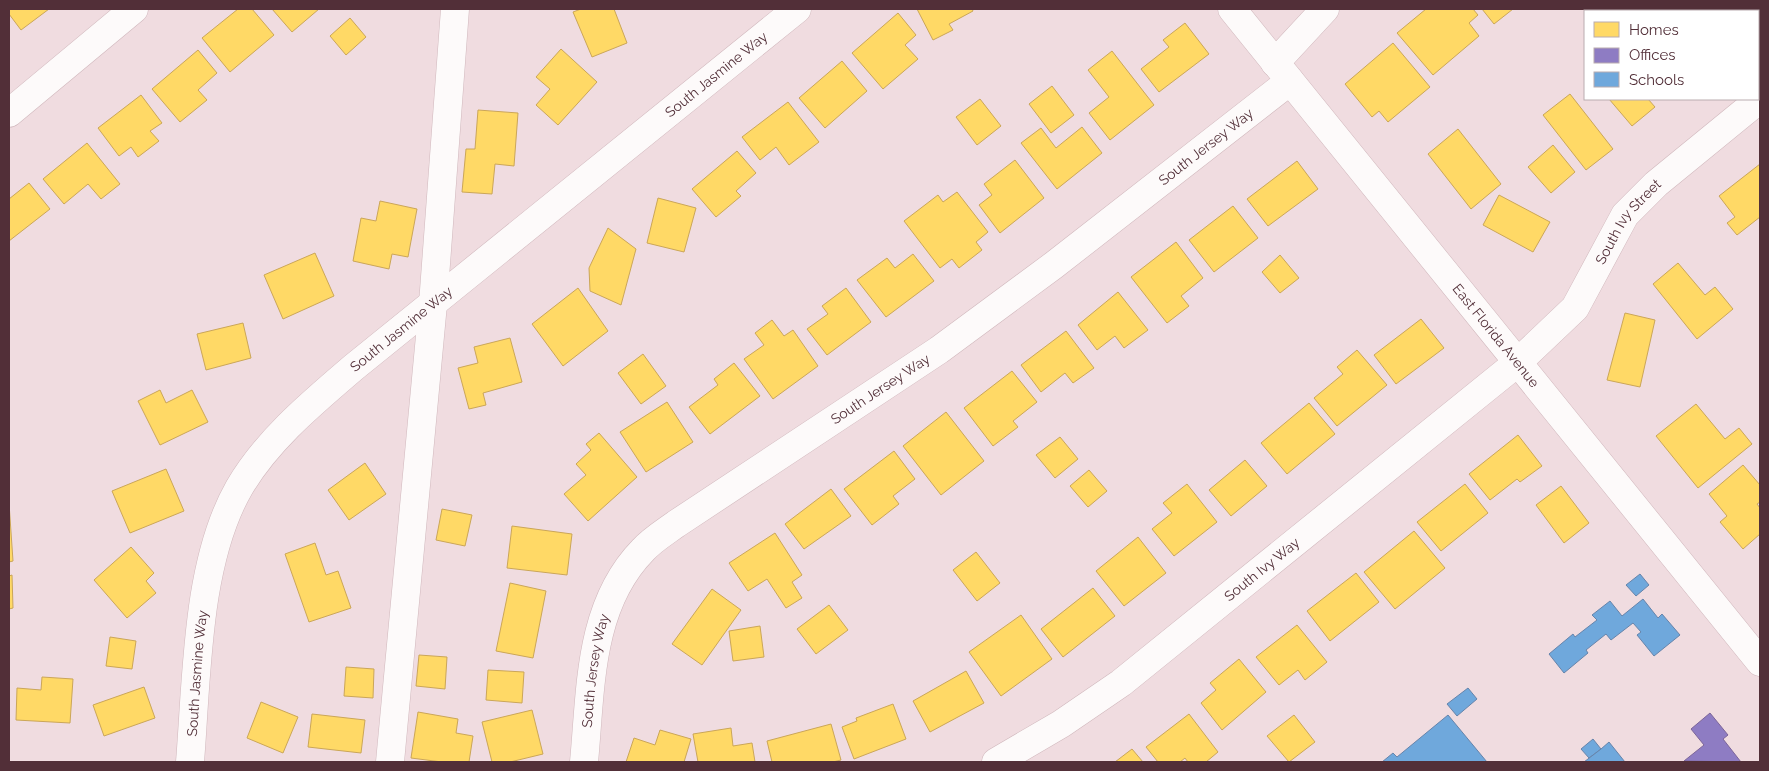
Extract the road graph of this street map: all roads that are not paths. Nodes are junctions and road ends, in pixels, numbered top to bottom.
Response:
1 (134, 9) edge
2 (455, 9) edge
3 (797, 9) edge
4 (1232, 9) edge
5 (1325, 9) edge
6 (1283, 72) junction
7 (1758, 100) edge
8 (9, 113) edge
9 (433, 304) junction
10 (1517, 363) junction
11 (1760, 662) edge
12 (190, 762) edge
13 (390, 762) edge
14 (584, 762) edge
15 (996, 762) edge

1 - 8 street
2 - 9 street
3 - 9 street, South Jasmine Way
4 - 6 street, East Florida Avenue
5 - 6 street, South Jersey Way
6 - 10 street, East Florida Avenue
6 - 14 street, South Jersey Way
7 - 10 street, South Ivy Street
9 - 12 street, South Jasmine Way
9 - 13 street
10 - 11 street, East Florida Avenue
10 - 15 street, South Ivy Way

